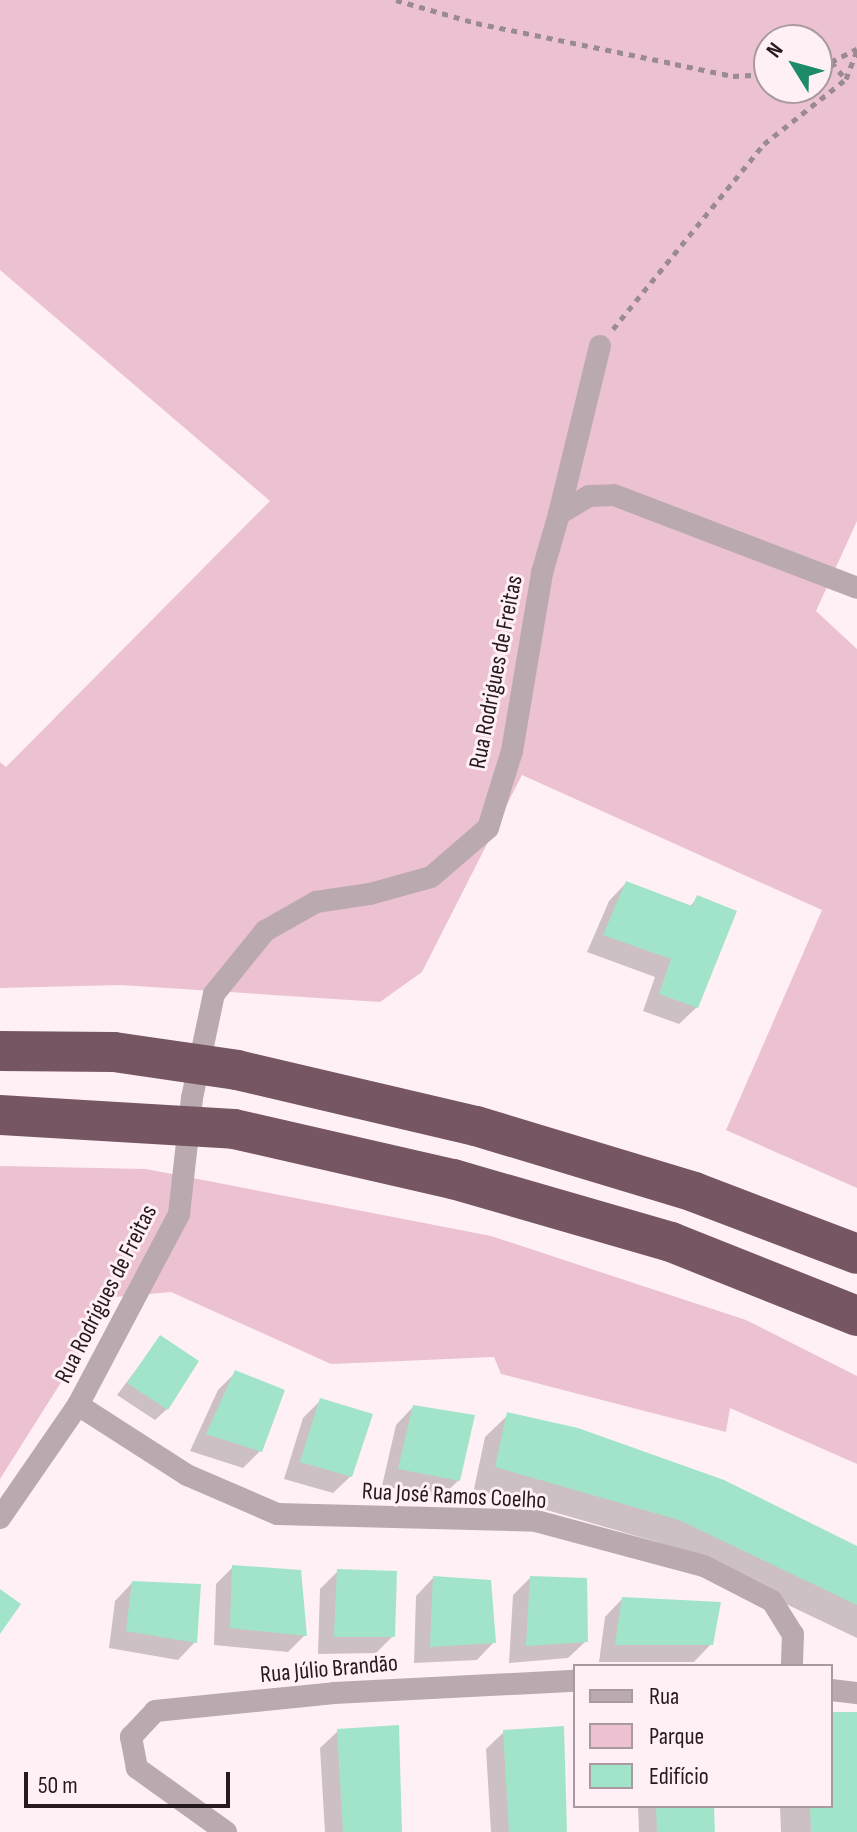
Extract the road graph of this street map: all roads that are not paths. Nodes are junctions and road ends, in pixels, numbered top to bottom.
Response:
1 (600, 346) road end
2 (559, 514) junction
3 (857, 588) edge
4 (0, 1051) edge
5 (0, 1115) edge
6 (857, 1254) edge
7 (857, 1316) edge
8 (78, 1405) junction
9 (0, 1518) edge
10 (792, 1664) edge
11 (573, 1681) edge
12 (833, 1690) edge
13 (857, 1693) edge
14 (226, 1832) edge

1 - 2 street, Rua Rodrigues de Freitas
2 - 3 street
2 - 8 street, Rua Rodrigues de Freitas
4 - 6 highway
5 - 7 highway
8 - 9 street, Rua Rodrigues de Freitas
8 - 10 street, Rua José Ramos Coelho
11 - 14 street, Rua Júlio Brandão
12 - 13 street

